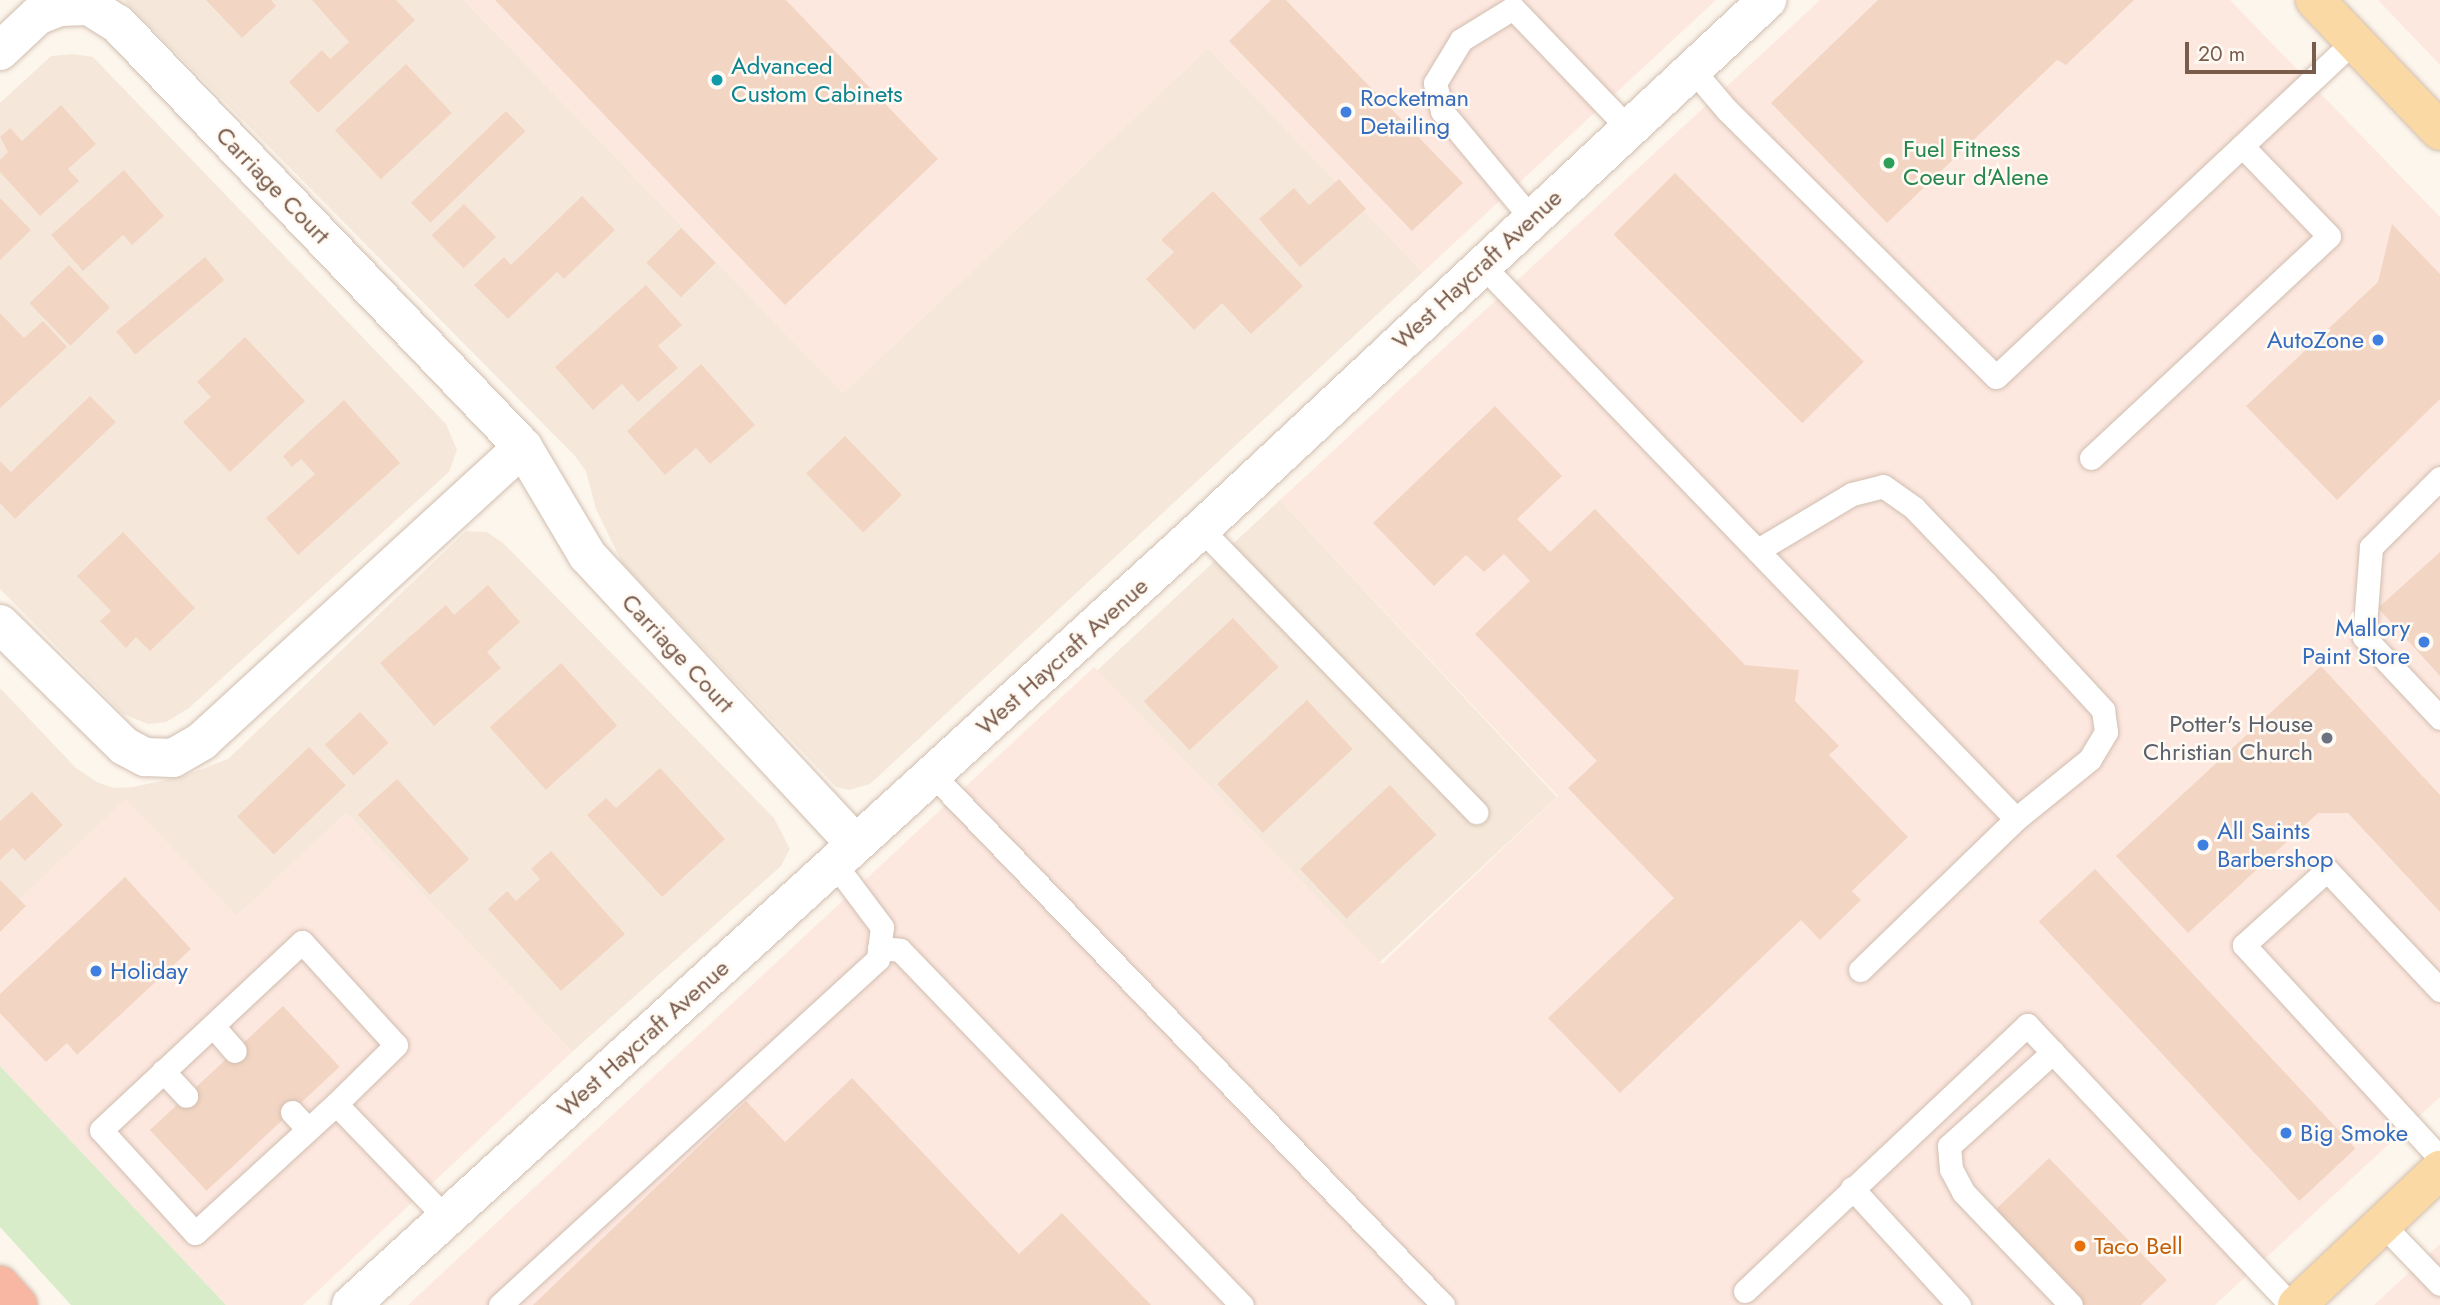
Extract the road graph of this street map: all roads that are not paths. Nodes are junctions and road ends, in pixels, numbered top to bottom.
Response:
1 (1767, 0) edge
2 (2315, 0) edge
3 (2354, 41) junction
4 (0, 51) edge
5 (1692, 69) junction
6 (1628, 128) junction
7 (2440, 131) edge
8 (2242, 146) junction
9 (1531, 218) junction
10 (1481, 264) junction
11 (523, 447) junction
12 (2091, 458) dead end
13 (2440, 478) edge
14 (1201, 529) junction
15 (1758, 550) junction
16 (0, 624) edge
17 (2440, 717) edge
18 (932, 774) junction
19 (1476, 812) dead end
20 (2016, 819) junction
21 (845, 853) junction
22 (879, 948) junction
23 (1860, 970) dead end
24 (2440, 990) edge
25 (212, 1026) junction
26 (235, 1051) dead end
27 (2053, 1052) junction
28 (163, 1071) junction
29 (187, 1096) dead end
30 (336, 1104) junction
31 (292, 1112) dead end
32 (308, 1129) junction
33 (2440, 1158) edge
34 (2440, 1170) edge
35 (1852, 1188) junction
36 (446, 1218) junction
37 (2382, 1224) junction
38 (2440, 1284) edge
39 (0, 1285) edge
40 (1745, 1291) dead end
41 (18, 1305) edge
42 (351, 1305) edge
43 (500, 1305) edge
44 (1242, 1305) edge
45 (1443, 1305) edge
46 (1959, 1305) edge
47 (2071, 1305) edge
48 (2291, 1305) edge
49 (2297, 1305) edge

1 - 5 street, West Haycraft Avenue
2 - 3 main road
3 - 7 main road
3 - 8 lane
4 - 11 street, Carriage Court
5 - 6 street, West Haycraft Avenue
5 - 8 lane
6 - 9 street, West Haycraft Avenue
6 - 9 lane
8 - 12 lane
9 - 10 street, West Haycraft Avenue
10 - 14 street, West Haycraft Avenue
10 - 15 lane
11 - 16 street
11 - 21 street, Carriage Court
13 - 17 lane
14 - 18 street, West Haycraft Avenue
14 - 19 lane
15 - 20 lane
15 - 20 lane
18 - 21 street, West Haycraft Avenue
18 - 45 lane
20 - 23 lane
21 - 22 lane
21 - 36 street, West Haycraft Avenue
22 - 43 lane
22 - 44 lane
24 - 33 lane
25 - 26 lane
25 - 28 lane
25 - 30 lane
27 - 35 lane
27 - 47 lane
27 - 48 lane
28 - 29 lane
28 - 32 lane
30 - 32 lane
30 - 36 lane
31 - 32 lane
34 - 37 main road
35 - 40 lane
35 - 46 lane
36 - 42 street, West Haycraft Avenue
37 - 38 lane
37 - 49 main road
39 - 41 highway

